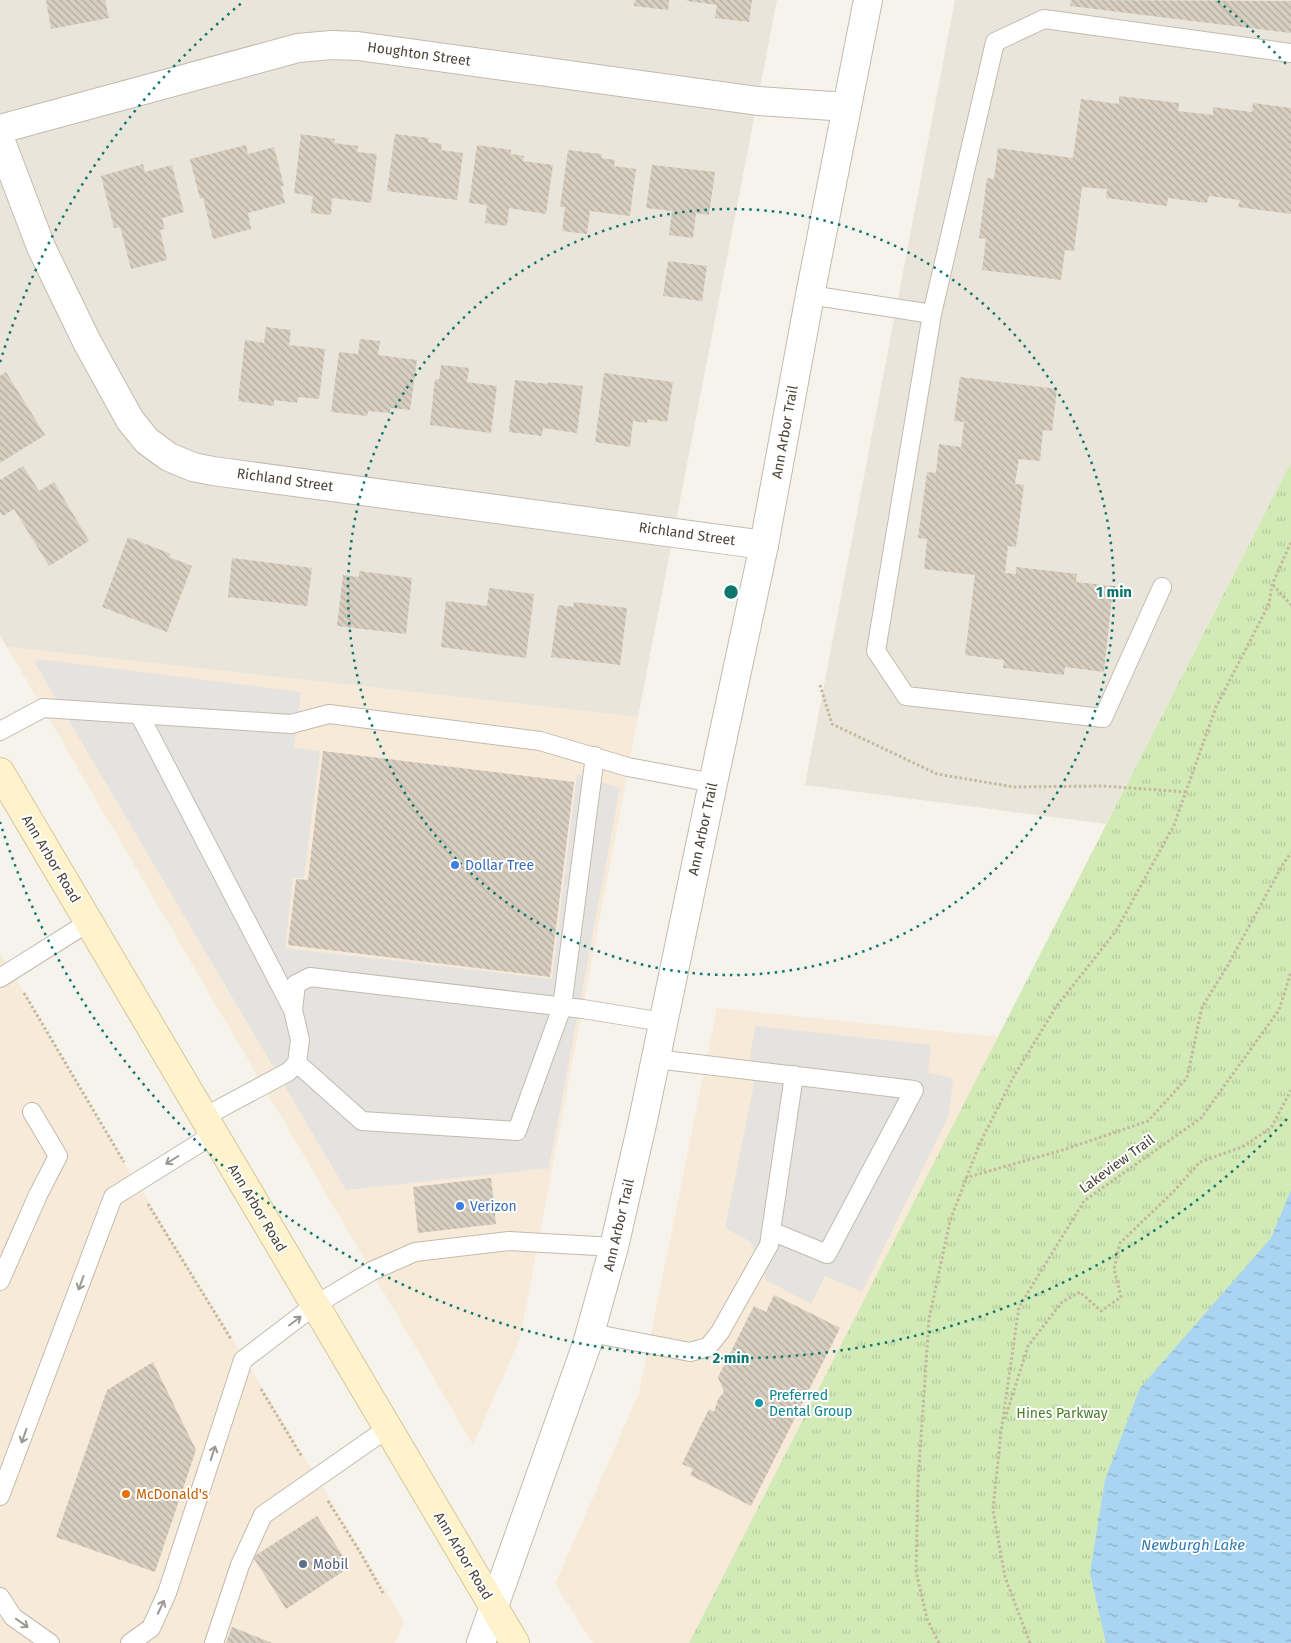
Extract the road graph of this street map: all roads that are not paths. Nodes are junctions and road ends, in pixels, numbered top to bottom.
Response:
1 (868, 0) edge
2 (1291, 54) edge
3 (847, 107) junction
4 (0, 129) edge
5 (0, 139) edge
6 (810, 294) junction
7 (932, 314) junction
8 (764, 544) junction
9 (1162, 587) dead end
10 (139, 714) junction
11 (0, 731) edge
12 (595, 756) junction
13 (0, 772) edge
14 (713, 783) junction
15 (89, 922) junction
16 (0, 978) edge
17 (562, 1007) junction
18 (293, 1010) junction
19 (664, 1022) junction
20 (656, 1058) junction
21 (297, 1063) junction
22 (794, 1075) junction
23 (32, 1112) dead end
24 (209, 1125) junction
25 (771, 1231) junction
26 (614, 1247) junction
27 (0, 1281) edge
28 (315, 1306) junction
29 (590, 1333) junction
30 (388, 1428) junction
31 (0, 1496) edge
32 (0, 1597) edge
33 (493, 1607) junction
34 (50, 1643) edge
35 (130, 1643) edge
36 (214, 1643) edge
37 (481, 1643) edge
38 (515, 1643) edge

1 - 3 street, Ann Arbor Trail
2 - 7 lane
3 - 4 street, Houghton Street
3 - 6 street, Ann Arbor Trail
5 - 8 street, Richland Street
6 - 7 lane
6 - 8 street, Ann Arbor Trail
7 - 9 lane
8 - 14 street, Ann Arbor Trail
10 - 11 lane
10 - 12 lane
10 - 18 lane
12 - 14 lane
12 - 17 lane
13 - 15 main road, Ann Arbor Road
14 - 19 street, Ann Arbor Trail
15 - 16 lane
15 - 24 main road, Ann Arbor Road
17 - 18 lane
17 - 19 lane
17 - 21 lane
18 - 21 lane
19 - 20 street, Ann Arbor Trail
20 - 22 lane
20 - 26 street, Ann Arbor Trail
21 - 24 lane
22 - 25 lane
22 - 25 lane
23 - 27 lane
24 - 28 main road, Ann Arbor Road
24 -> 31 lane
25 - 29 lane
26 - 28 lane
26 - 29 street, Ann Arbor Trail
28 - 30 main road, Ann Arbor Road
35 -> 28 lane
29 - 33 street, Ann Arbor Trail
30 - 33 main road, Ann Arbor Road
30 - 36 lane
32 -> 34 lane
33 - 37 street, Ann Arbor Trail
33 - 38 main road, Ann Arbor Road

